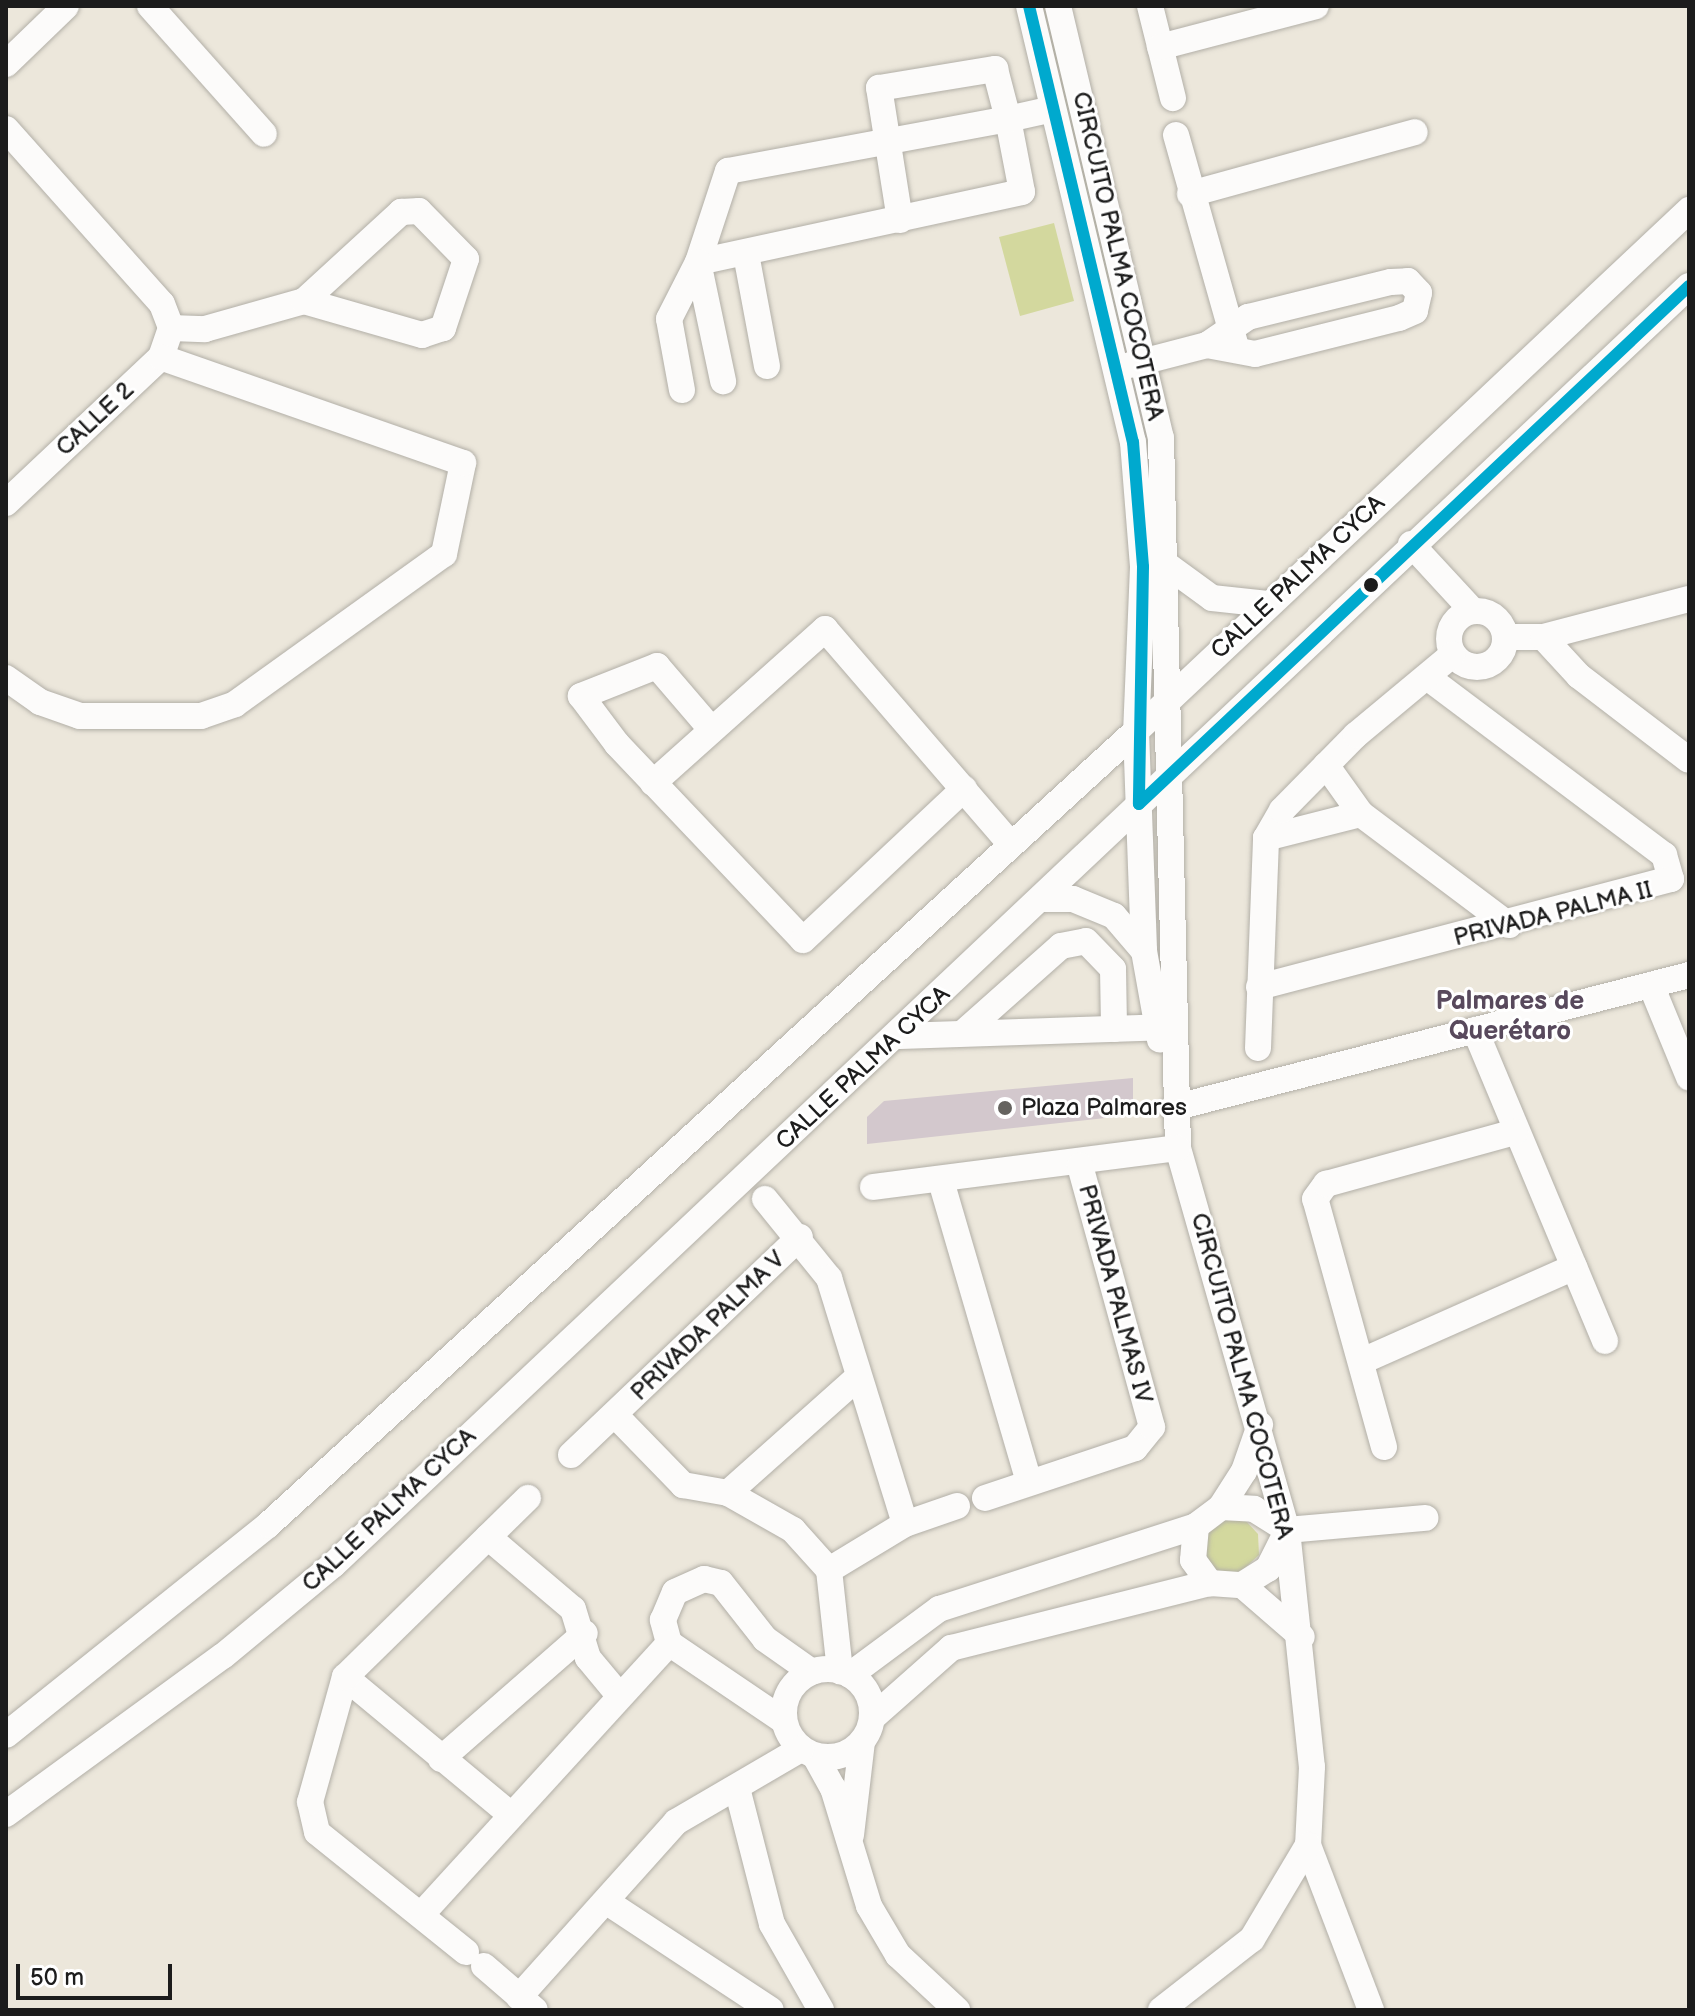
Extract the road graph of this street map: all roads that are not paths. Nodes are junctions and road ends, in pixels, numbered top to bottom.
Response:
1 (66, 6) edge
2 (150, 6) edge
3 (1029, 6) edge
4 (1058, 6) edge
5 (1150, 6) edge
6 (1316, 6) edge
7 (1160, 47) junction
8 (6, 64) edge
9 (1173, 98) dead end
10 (1053, 109) junction
11 (1008, 119) junction
12 (6, 129) edge
13 (1415, 132) dead end
14 (264, 134) dead end
15 (1176, 135) dead end
16 (887, 141) junction
17 (1190, 194) junction
18 (1689, 210) edge
19 (900, 220) junction
20 (746, 254) junction
21 (698, 262) junction
22 (1689, 286) edge
23 (304, 301) junction
24 (171, 328) junction
25 (1234, 340) junction
26 (161, 357) junction
27 (1146, 361) junction
28 (767, 366) dead end
29 (1114, 368) junction
30 (723, 381) dead end
31 (682, 390) dead end
32 (6, 503) edge
33 (1408, 548) junction
34 (1164, 563) junction
35 (1689, 599) edge
36 (1268, 604) junction
37 (1464, 614) junction
38 (1506, 637) junction
39 (1543, 637) junction
40 (1452, 655) junction
41 (1427, 677) junction
42 (6, 678) edge
43 (1167, 702) junction
44 (711, 729) junction
45 (1136, 731) junction
46 (1689, 760) edge
47 (1326, 765) junction
48 (1171, 773) junction
49 (653, 783) junction
50 (964, 789) junction
51 (1139, 804) junction
52 (1361, 814) junction
53 (1266, 838) junction
54 (1010, 843) junction
55 (1040, 899) junction
56 (1509, 925) junction
57 (1144, 951) junction
58 (1689, 975) edge
59 (1651, 985) junction
60 (1259, 987) junction
61 (1163, 1027) junction
62 (1114, 1029) junction
63 (1475, 1030) junction
64 (963, 1033) junction
65 (900, 1036) junction
66 (1258, 1048) dead end
67 (1689, 1075) edge
68 (1172, 1096) junction
69 (1515, 1132) junction
70 (1178, 1148) junction
71 (1080, 1166) junction
72 (941, 1181) junction
73 (873, 1187) dead end
74 (765, 1199) dead end
75 (800, 1237) junction
76 (1574, 1267) junction
77 (1605, 1341) dead end
78 (1362, 1361) junction
79 (858, 1377) junction
80 (615, 1415) junction
81 (1260, 1425) junction
82 (1384, 1447) dead end
83 (571, 1455) dead end
84 (1029, 1482) junction
85 (728, 1493) junction
86 (528, 1498) dead end
87 (985, 1498) dead end
88 (957, 1506) dead end
89 (1221, 1507) junction
90 (1425, 1518) dead end
91 (905, 1524) junction
92 (1196, 1526) junction
93 (1287, 1530) junction
94 (488, 1537) junction
95 (829, 1570) junction
96 (1210, 1583) junction
97 (1242, 1585) junction
98 (585, 1633) junction
99 (1302, 1637) junction
100 (662, 1650) junction
101 (832, 1672) junction
102 (345, 1677) junction
103 (618, 1694) junction
104 (784, 1721) junction
105 (867, 1730) junction
106 (6, 1735) edge
107 (808, 1752) junction
108 (441, 1759) junction
109 (737, 1788) junction
110 (6, 1814) edge
111 (510, 1814) junction
112 (1308, 1845) junction
113 (849, 1846) junction
114 (607, 1902) junction
115 (421, 1915) junction
116 (527, 2004) edge
117 (771, 2010) edge
118 (821, 2010) edge
119 (957, 2010) edge
120 (1161, 2010) edge
121 (1371, 2010) edge

1 - 8 street
2 - 14 street
3 - 10 street, CIRCUITO PALMA COCOTERA
4 - 27 street, CIRCUITO PALMA COCOTERA
5 - 7 street
6 - 7 street
7 - 9 street
10 - 11 street
10 - 29 street, CIRCUITO PALMA COCOTERA
11 - 16 street
11 - 16 street
11 - 19 street
12 - 24 street
13 - 17 street
15 - 17 street
16 - 19 street
16 - 21 street
17 - 25 street
18 - 36 street, CALLE PALMA CYCA
19 - 20 street
20 - 21 street
20 - 28 street
21 - 30 street
21 - 31 street
22 - 33 street, CALLE PALMA CYCA
23 - 23 street
23 - 24 street
24 - 26 street, CALLE 2
25 - 25 street
25 - 27 street
26 - 32 street, CALLE 2
26 - 42 street
27 - 29 street
27 - 34 street, CIRCUITO PALMA COCOTERA
29 - 45 street, CIRCUITO PALMA COCOTERA
33 - 37 street
33 - 48 street, CALLE PALMA CYCA
34 - 36 street
34 - 43 street, CIRCUITO PALMA COCOTERA
35 - 39 street
36 - 43 street, CALLE PALMA CYCA
37 - 38 street
37 - 40 street
38 - 39 street
38 - 40 street
39 - 46 street
40 - 41 street
41 - 47 street
41 - 56 street, PRIVADA PALMA II
43 - 45 street, CALLE PALMA CYCA
43 - 48 street, CIRCUITO PALMA COCOTERA
44 - 49 street
44 - 49 street
44 - 50 street
45 - 51 street, CIRCUITO PALMA COCOTERA
45 - 54 street, CALLE PALMA CYCA
47 - 52 street
47 - 53 street
48 - 51 street, CALLE PALMA CYCA
48 - 61 street, CIRCUITO PALMA COCOTERA
49 - 50 street
50 - 54 street
51 - 55 street, CALLE PALMA CYCA
51 - 57 street, CIRCUITO PALMA COCOTERA
52 - 53 street
52 - 56 street
53 - 60 street
54 - 106 street, CALLE PALMA CYCA
55 - 57 street
55 - 65 street, CALLE PALMA CYCA
56 - 60 street, PRIVADA PALMA II
57 - 61 street, CIRCUITO PALMA COCOTERA
58 - 59 street
59 - 63 street
59 - 67 street
60 - 66 street
61 - 62 street
61 - 68 street, CIRCUITO PALMA COCOTERA
62 - 64 street
62 - 64 street
63 - 68 street
63 - 69 street
64 - 65 street
65 - 110 street, CALLE PALMA CYCA
68 - 70 street, CIRCUITO PALMA COCOTERA
69 - 76 street
69 - 78 street
70 - 71 street, PRIVADA PALMAS IV
70 - 81 street, CIRCUITO PALMA COCOTERA
71 - 72 street, PRIVADA PALMAS IV
71 - 84 street, PRIVADA PALMAS IV
72 - 73 street, PRIVADA PALMAS IV
72 - 84 street
74 - 75 street, PRIVADA PALMA V
75 - 79 street, PRIVADA PALMA V
75 - 80 street, PRIVADA PALMA V
76 - 77 street
76 - 78 street
78 - 82 street
79 - 85 street
79 - 91 street, PRIVADA PALMA V
80 - 83 street, PRIVADA PALMA V
80 - 85 street, PRIVADA PALMA V
81 - 89 street
81 - 93 street, CIRCUITO PALMA COCOTERA
84 - 87 street, PRIVADA PALMAS IV
85 - 95 street, PRIVADA PALMA V
86 - 94 street
88 - 91 street
89 - 92 street
89 - 93 street
90 - 93 street
91 - 95 street
92 - 96 street
92 - 101 street
93 - 97 street
93 - 99 street, CIRCUITO PALMA COCOTERA
94 - 98 street
94 - 102 street
95 - 101 street
96 - 97 street
96 - 105 street
97 - 99 street
98 - 103 street
98 - 108 street
99 - 112 street, CIRCUITO PALMA COCOTERA
100 - 101 street
100 - 103 street
100 - 104 street
101 - 104 street
101 - 105 street
102 - 108 street
102 - 115 street
103 - 111 street
104 - 107 street
105 - 107 street
105 - 113 street
107 - 109 street
107 - 113 street
108 - 111 street
109 - 114 street
109 - 118 street
111 - 115 street
112 - 120 street
112 - 121 street
113 - 119 street
114 - 116 street
114 - 117 street
115 - 116 street

